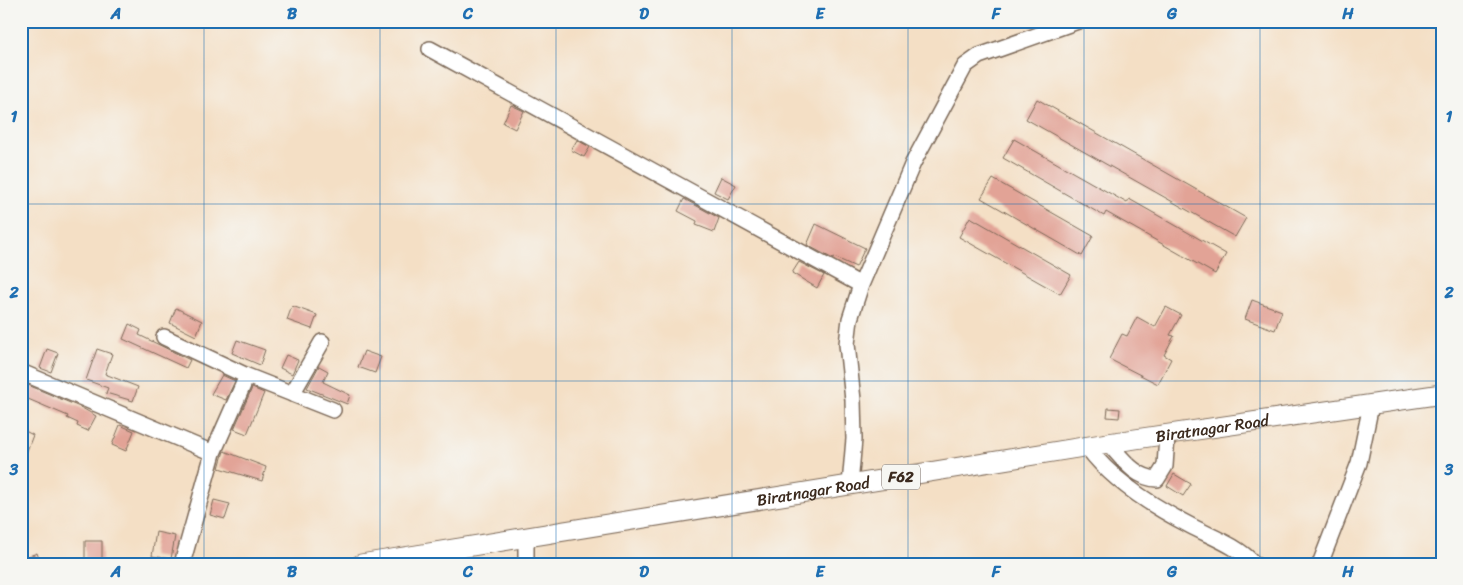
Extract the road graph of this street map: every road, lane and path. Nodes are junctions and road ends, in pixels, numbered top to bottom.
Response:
1 (1078, 21) edge
2 (430, 49) dead end
3 (861, 285) junction
4 (164, 337) dead end
5 (322, 342) dead end
6 (21, 372) edge
7 (247, 376) junction
8 (292, 394) junction
9 (1442, 394) edge
10 (1371, 405) junction
11 (333, 410) dead end
12 (1167, 436) junction
13 (1108, 443) junction
14 (1088, 448) junction
15 (213, 453) junction
16 (850, 485) junction
17 (526, 538) junction
18 (182, 564) edge
19 (361, 564) edge
20 (526, 564) edge
21 (1254, 564) edge
22 (1320, 564) edge

1 - 3 street
2 - 3 street
3 - 16 street
4 - 7 street
5 - 8 street
6 - 15 street
7 - 8 street
7 - 15 street
8 - 11 street
9 - 10 main road, Biratnagar Road / F62
10 - 12 main road, Biratnagar Road / F62
10 - 22 street
12 - 13 main road, Biratnagar Road / F62
12 - 13 street
13 - 14 main road, Biratnagar Road / F62
14 - 16 main road, Biratnagar Road / F62
14 - 21 street
15 - 18 street
16 - 17 main road, Biratnagar Road / F62
17 - 19 main road, Biratnagar Road / F62
17 - 20 street

